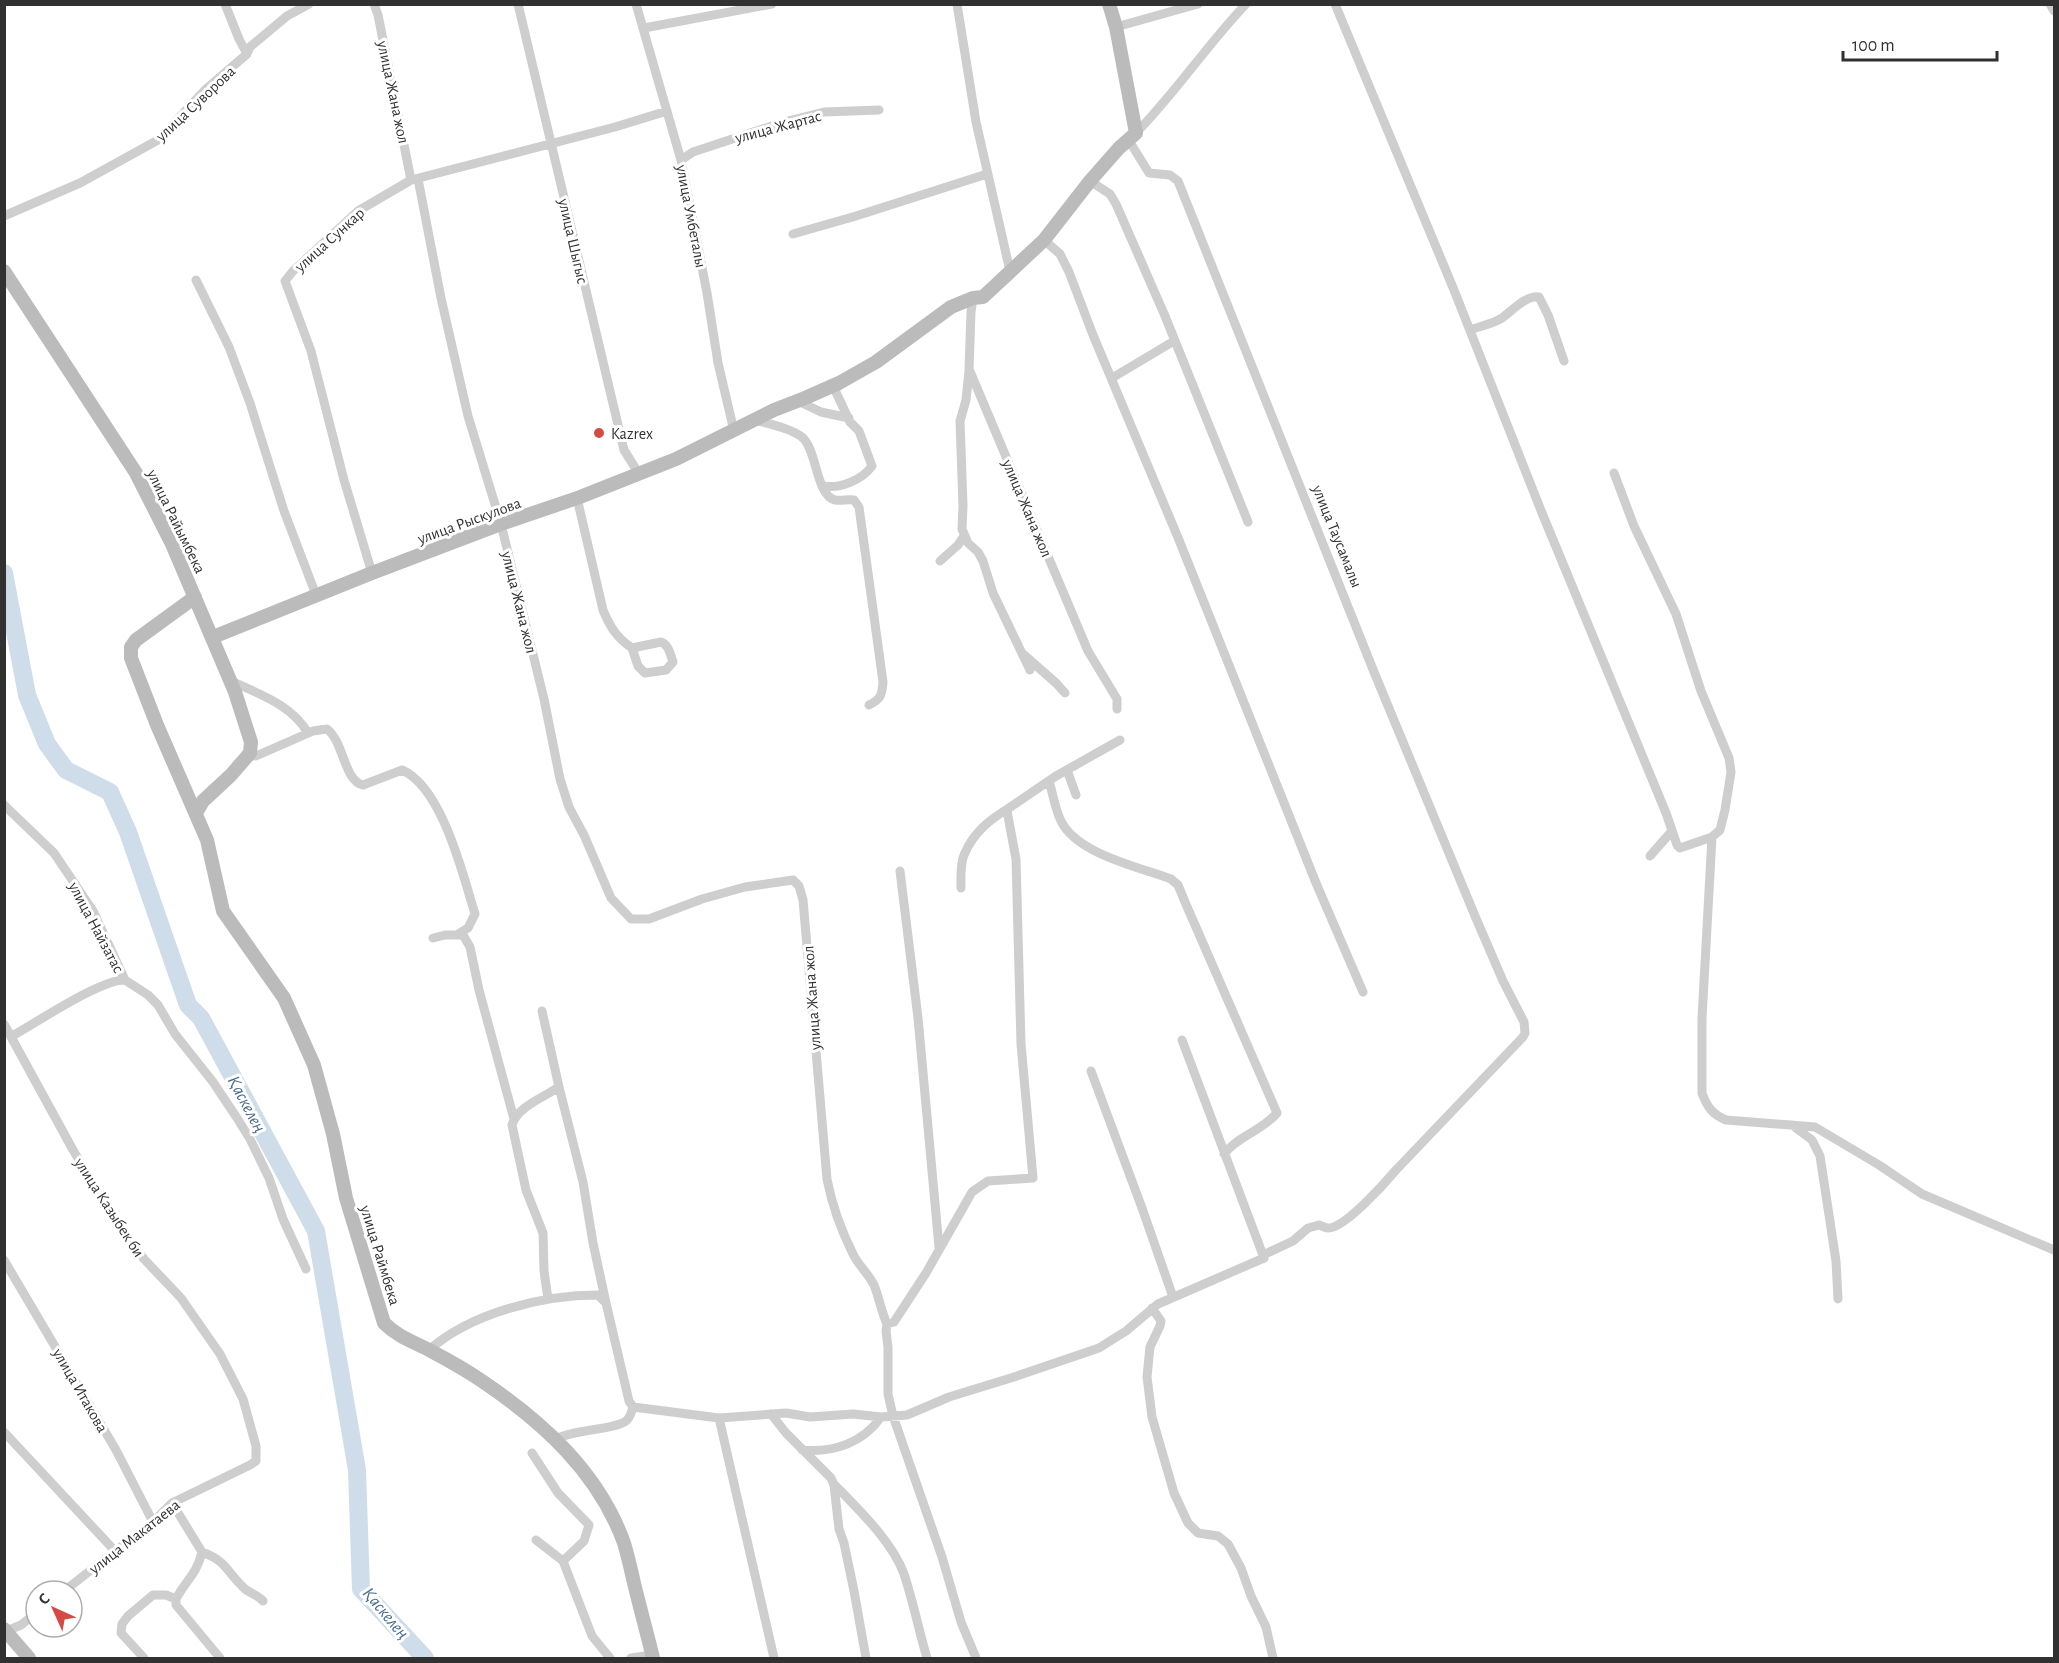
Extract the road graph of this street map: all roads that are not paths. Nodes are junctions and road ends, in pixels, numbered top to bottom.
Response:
1 (225, 4) edge
2 (309, 4) edge
3 (374, 4) edge
4 (518, 4) edge
5 (636, 4) edge
6 (772, 4) edge
7 (957, 4) edge
8 (1109, 4) edge
9 (1198, 4) edge
10 (1335, 4) edge
11 (2050, 4) edge
12 (1243, 5) edge
13 (2055, 11) edge
14 (1116, 27) junction
15 (644, 28) junction
16 (247, 54) junction
17 (879, 110) dead end
18 (667, 111) junction
19 (1132, 136) junction
20 (552, 144) junction
21 (681, 160) junction
22 (987, 174) junction
23 (415, 179) junction
24 (1090, 181) junction
25 (4, 216) edge
26 (793, 234) dead end
27 (1044, 240) junction
28 (4, 271) edge
29 (1010, 271) junction
30 (196, 280) dead end
31 (973, 298) junction
32 (1470, 330) junction
33 (1174, 341) junction
34 (1564, 361) dead end
35 (969, 369) junction
36 (1112, 378) junction
37 (833, 386) junction
38 (798, 401) junction
39 (849, 418) junction
40 (754, 420) junction
41 (734, 431) junction
42 (1614, 473) dead end
43 (639, 474) junction
44 (823, 486) junction
45 (577, 498) junction
46 (1248, 522) dead end
47 (501, 524) junction
48 (963, 542) junction
49 (940, 561) dead end
50 (372, 573) junction
51 (316, 595) junction
52 (195, 597) junction
53 (213, 637) junction
54 (632, 648) junction
55 (1019, 651) junction
56 (1029, 670) dead end
57 (231, 681) junction
58 (1065, 693) dead end
59 (869, 705) dead end
60 (1118, 709) dead end
61 (308, 733) junction
62 (1120, 740) dead end
63 (249, 755) junction
64 (1067, 770) junction
65 (1049, 781) junction
66 (1076, 795) dead end
67 (4, 805) edge
68 (1009, 808) junction
69 (196, 813) junction
70 (1671, 832) junction
71 (1712, 837) junction
72 (1650, 856) dead end
73 (900, 871) dead end
74 (961, 888) dead end
75 (458, 934) junction
76 (434, 938) dead end
77 (125, 980) junction
78 (1363, 992) dead end
79 (542, 1011) dead end
80 (7, 1031) edge
81 (1182, 1040) dead end
82 (1091, 1071) dead end
83 (558, 1087) junction
84 (514, 1119) junction
85 (1792, 1125) junction
86 (1224, 1154) junction
87 (939, 1248) junction
88 (2055, 1250) edge
89 (1263, 1255) junction
90 (4, 1260) edge
91 (306, 1269) dead end
92 (1173, 1297) junction
93 (548, 1299) junction
94 (1838, 1299) dead end
95 (606, 1303) junction
96 (1152, 1308) junction
97 (887, 1324) junction
98 (429, 1350) junction
99 (633, 1407) junction
100 (771, 1414) junction
101 (893, 1416) junction
102 (881, 1417) junction
103 (719, 1418) junction
104 (4, 1432) edge
105 (556, 1439) junction
106 (256, 1446) joint
107 (802, 1450) junction
108 (532, 1453) dead end
109 (833, 1483) junction
110 (172, 1503) junction
111 (153, 1522) junction
112 (536, 1540) dead end
113 (115, 1551) junction
114 (202, 1552) junction
115 (563, 1561) junction
116 (79, 1579) edge
117 (176, 1599) junction
118 (263, 1601) dead end
119 (24, 1623) edge
120 (5, 1631) edge
121 (653, 1657) edge
122 (29, 1659) edge
123 (144, 1659) edge
124 (220, 1659) edge
125 (610, 1659) edge
126 (631, 1659) edge
127 (774, 1659) edge
128 (866, 1659) edge
129 (927, 1659) edge
130 (976, 1659) edge
131 (1273, 1659) edge

1 - 16 street
2 - 16 street, улица Суворова
3 - 23 street, улица Жана жол
4 - 20 street, улица Шыгыс
5 - 15 street, улица Умбеталы
6 - 15 street
7 - 22 street
8 - 14 street, улица Таусамалы
9 - 14 street
10 - 32 street
11 - 13 street
12 - 19 street
14 - 19 street, улица Таусамалы
15 - 18 street, улица Умбеталы
16 - 25 street, улица Суворова
17 - 21 street, улица Жартас
18 - 20 street, улица Сункар
18 - 21 street, улица Умбеталы
19 - 24 street, улица Рыскулова
19 - 89 street, улица Таусамалы
20 - 23 street, улица Сункар
20 - 43 street, улица Шыгыс
21 - 41 street, улица Умбеталы
22 - 26 street
22 - 29 street
23 - 47 street, улица Жана жол
23 - 50 street, улица Сункар
24 - 27 street, улица Рыскулова
24 - 33 street
27 - 29 street, улица Рыскулова
27 - 36 street
28 - 52 street, улица Райымбека
29 - 31 street, улица Рыскулова
30 - 51 street
31 - 35 street, улица Жана жол
31 - 37 street, улица Рыскулова
32 - 34 street
32 - 70 street
33 - 36 street
33 - 46 street
35 - 48 street
35 - 60 street, улица Жана жол
36 - 78 street
37 - 38 street, улица Рыскулова
37 - 39 street
38 - 39 street
38 - 40 street, улица Рыскулова
39 - 44 street
40 - 41 street, улица Рыскулова
40 - 44 street
41 - 43 street, улица Рыскулова
42 - 71 street
43 - 45 street, улица Рыскулова
44 - 59 street
45 - 47 street, улица Рыскулова
45 - 54 street
47 - 50 street, улица Рыскулова
47 - 97 street, улица Жана жол
48 - 49 street
48 - 55 street
50 - 51 street, улица Рыскулова
51 - 53 street, улица Рыскулова
52 - 53 street
52 - 69 street, улица Райымбека
53 - 57 street
54 - 54 street
55 - 56 street
55 - 58 street
57 - 61 street
57 - 63 street
61 - 63 street
61 - 75 street
62 - 64 street
63 - 69 street
64 - 65 street
64 - 66 street
65 - 68 street
65 - 86 street
67 - 77 street, улица Найзатас
68 - 74 street
68 - 87 street
69 - 98 street, улица Раймбека
70 - 71 street
70 - 72 street
71 - 85 street
73 - 87 street
75 - 76 street
75 - 84 street
77 - 80 street
77 - 91 street, улица Найзатас
79 - 83 street
80 - 106 street, улица Казыбек би
81 - 86 street
82 - 92 street
83 - 84 street
83 - 95 street
84 - 93 street
85 - 88 street
85 - 94 street
86 - 89 street
87 - 97 street
89 - 92 street
90 - 111 street, улица Итакова
92 - 96 street
93 - 95 street
93 - 98 street
95 - 99 street
96 - 101 street
96 - 131 street
97 - 101 street
98 - 105 street, улица Раймбека
99 - 103 street
99 - 105 street
100 - 102 street
100 - 103 street
100 - 107 street
101 - 102 street
101 - 130 street
102 - 107 street
103 - 127 street
104 - 113 street
105 - 121 street, улица Раймбека
106 - 110 street, улица Макатаева
107 - 109 street
108 - 115 street
109 - 128 street
109 - 129 street
110 - 111 street, улица Макатаева
110 - 114 street
111 - 113 street, улица Макатаева
112 - 115 street
113 - 116 street, улица Макатаева
114 - 117 street
114 - 118 street
115 - 125 street
117 - 123 street
117 - 124 street
119 - 120 street
120 - 122 street
121 - 126 street

